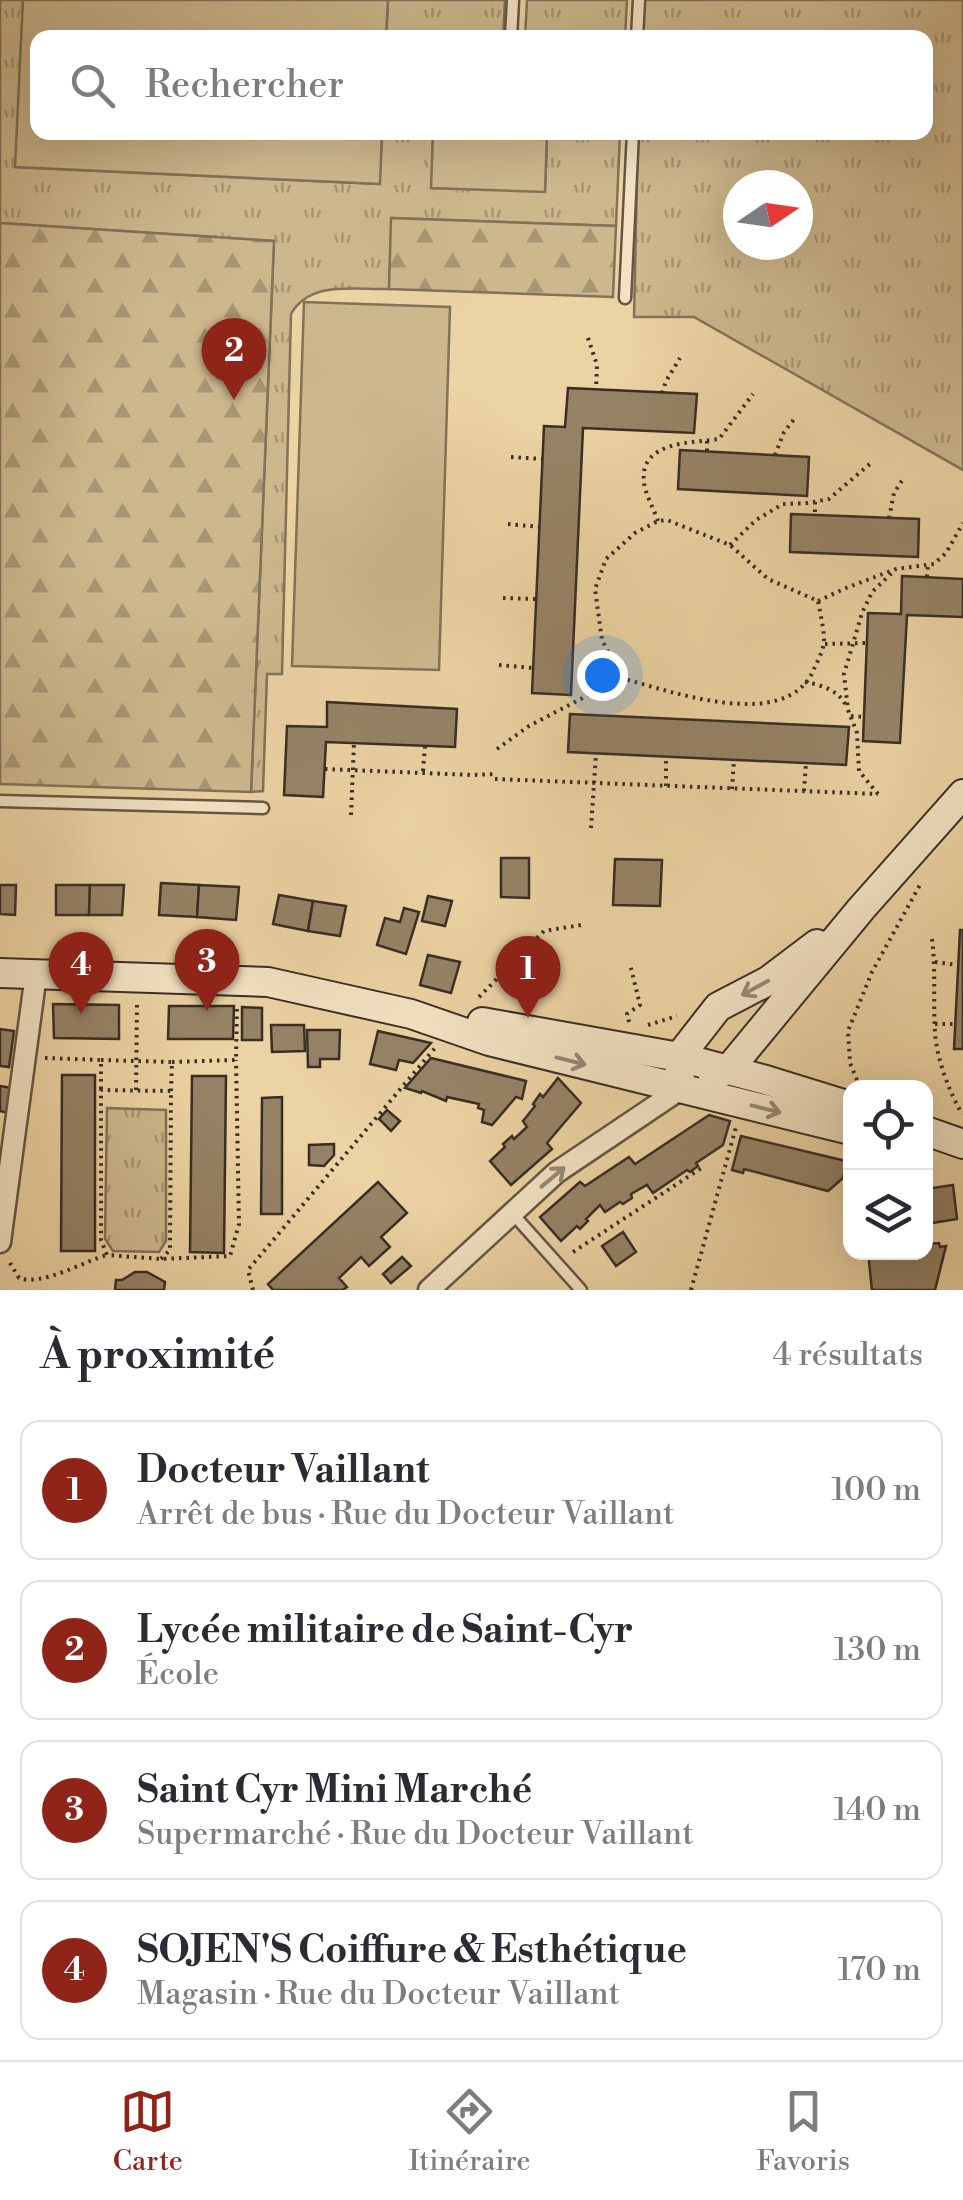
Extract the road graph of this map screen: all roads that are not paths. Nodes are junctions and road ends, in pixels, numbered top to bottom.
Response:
1 (513, 0) edge
2 (639, 0) edge
3 (512, 30) edge
4 (637, 30) edge
5 (633, 140) edge
6 (625, 298) dead end
7 (963, 794) edge
8 (0, 801) edge
9 (263, 808) dead end
10 (861, 908) junction
11 (0, 973) edge
12 (36, 974) junction
13 (459, 1024) junction
14 (679, 1057) junction
15 (729, 1069) junction
16 (682, 1088) junction
17 (843, 1093) edge
18 (843, 1128) edge
19 (512, 1214) junction
20 (5, 1252) edge
21 (430, 1290) edge
22 (581, 1290) edge

1 - 3 lane
2 - 4 lane
5 - 6 lane
7 - 10 main road
8 - 9 lane
10 -> 14 main road
10 - 15 main road
11 - 12 main road
12 - 13 main road
12 - 20 street
13 - 14 main road
13 -> 16 main road
14 - 15 main road
14 - 16 main road
15 - 16 main road
15 - 17 main road
16 -> 18 main road
19 -> 16 street
19 - 21 street
19 - 22 lane

